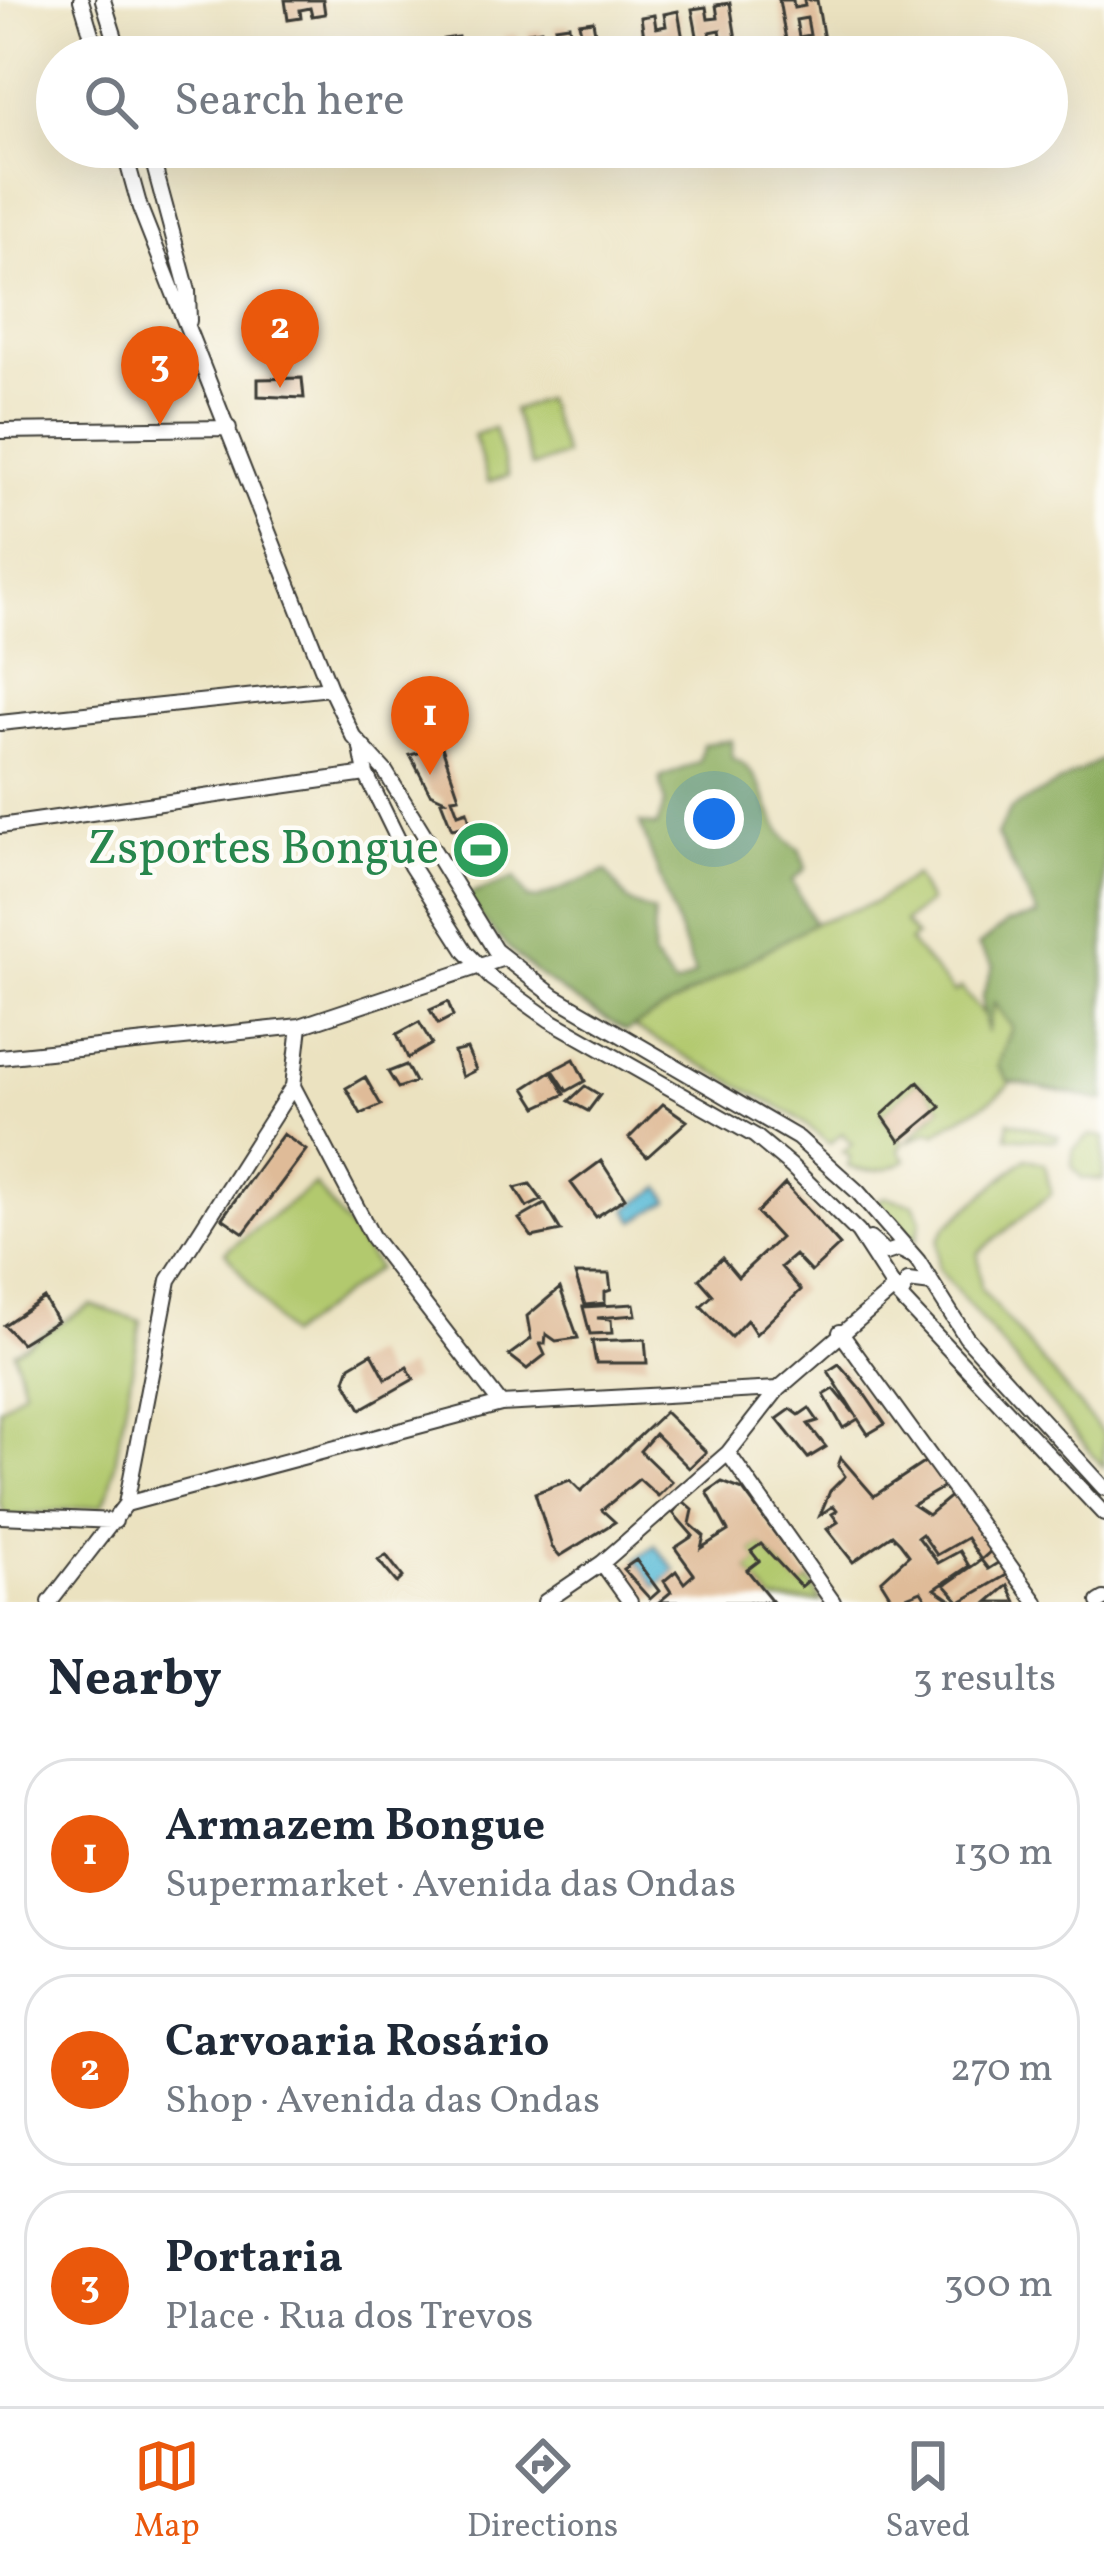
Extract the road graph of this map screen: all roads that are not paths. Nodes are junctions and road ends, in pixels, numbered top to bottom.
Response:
1 (81, 0) edge
2 (103, 0) edge
3 (92, 36) edge
4 (115, 36) edge
5 (131, 168) edge
6 (138, 168) edge
7 (155, 168) edge
8 (157, 177) junction
9 (140, 208) junction
10 (188, 291) junction
11 (189, 332) junction
12 (230, 428) junction
13 (0, 431) edge
14 (330, 688) junction
15 (0, 723) edge
16 (361, 748) junction
17 (366, 774) junction
18 (410, 816) junction
19 (391, 824) junction
20 (0, 826) edge
21 (425, 840) junction
22 (403, 848) junction
23 (504, 958) junction
24 (478, 963) junction
25 (300, 1026) junction
26 (0, 1057) edge
27 (293, 1086) junction
28 (843, 1216) junction
29 (918, 1261) junction
30 (936, 1286) junction
31 (897, 1292) junction
32 (840, 1333) junction
33 (778, 1389) junction
34 (501, 1404) junction
35 (728, 1454) junction
36 (1104, 1488) edge
37 (126, 1504) junction
38 (1104, 1514) edge
39 (0, 1516) edge
40 (115, 1521) junction
41 (602, 1562) junction
42 (50, 1602) edge
43 (544, 1602) edge
44 (630, 1602) edge
45 (832, 1602) edge
46 (1036, 1602) edge

1 - 3 street
2 - 4 street
5 - 9 street
6 - 8 street
7 - 8 street
8 - 10 street
9 - 10 street
9 - 11 street
10 - 11 street
11 - 12 street
12 - 13 street
12 - 14 street
14 - 15 street
14 - 16 street
16 - 17 street
16 - 18 street
17 - 19 street
17 - 20 street
18 - 19 street
18 - 21 street
19 - 22 street
21 - 22 street
21 - 23 street
22 - 24 street
23 - 24 street
23 - 29 street
24 - 25 street
24 - 28 street
25 - 26 street
25 - 27 street
27 - 34 street
27 - 37 street
28 - 29 street
28 - 31 street
29 - 30 street
30 - 31 street
30 - 36 street
31 - 32 street
31 - 38 street
32 - 33 street
32 - 46 street
33 - 34 street
33 - 35 street
34 - 37 street
35 - 41 street
35 - 45 street
37 - 40 street
39 - 40 street
40 - 42 street
41 - 43 street
41 - 44 street

